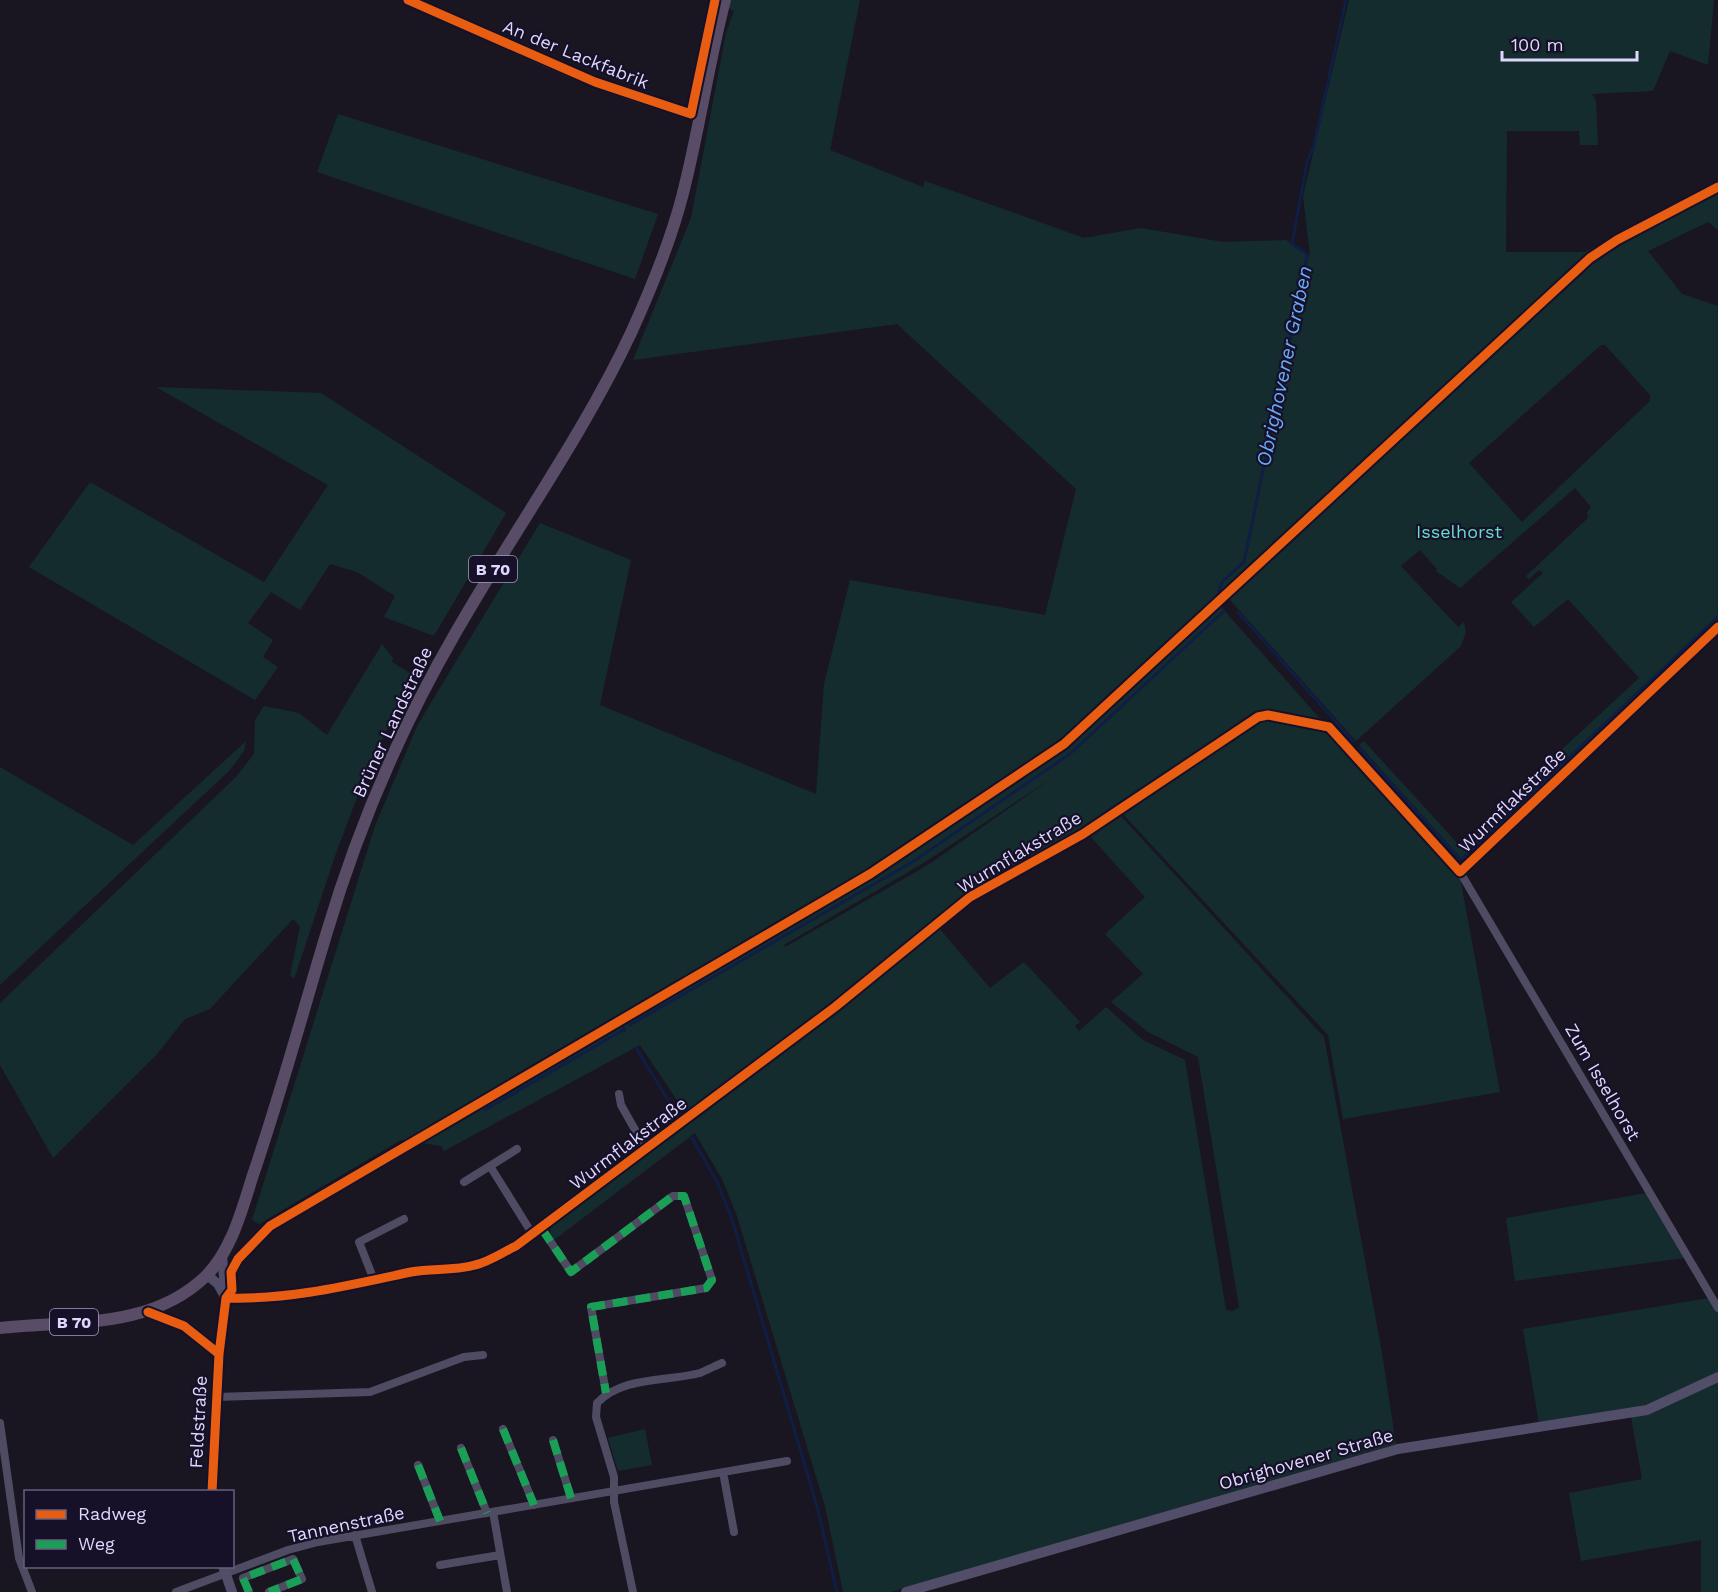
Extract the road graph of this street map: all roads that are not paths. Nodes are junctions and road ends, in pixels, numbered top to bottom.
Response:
1 (408, 0) edge
2 (725, 0) edge
3 (701, 116) junction
4 (1718, 627) edge
5 (1460, 872) junction
6 (619, 1094) dead end
7 (517, 1149) dead end
8 (646, 1150) junction
9 (490, 1166) junction
10 (464, 1182) dead end
11 (404, 1219) dead end
12 (542, 1229) junction
13 (533, 1235) junction
14 (222, 1256) junction
15 (207, 1275) junction
16 (374, 1280) junction
17 (226, 1298) junction
18 (1718, 1308) edge
19 (148, 1312) junction
20 (0, 1328) edge
21 (219, 1354) junction
22 (483, 1355) dead end
23 (722, 1363) dead end
24 (1718, 1377) edge
25 (606, 1393) junction
26 (216, 1397) junction
27 (0, 1423) edge
28 (503, 1429) dead end
29 (553, 1440) dead end
30 (461, 1448) dead end
31 (787, 1461) dead end
32 (418, 1465) dead end
33 (723, 1472) junction
34 (212, 1490) edge
35 (613, 1491) junction
36 (571, 1498) junction
37 (534, 1505) junction
38 (490, 1513) junction
39 (440, 1521) junction
40 (734, 1532) dead end
41 (355, 1534) junction
42 (500, 1555) junction
43 (440, 1565) dead end
44 (234, 1567) edge
45 (224, 1570) edge
46 (32, 1592) edge
47 (176, 1592) edge
48 (232, 1592) edge
49 (249, 1592) edge
50 (269, 1592) edge
51 (372, 1592) edge
52 (507, 1592) edge
53 (633, 1592) edge
54 (906, 1592) edge

1 - 3 street, An der Lackfabrik
2 - 3 main road, Brüner Landstraße / B 70
3 - 14 main road, Brüner Landstraße / B 70
4 - 5 street, Wurmflakstraße
5 - 8 street, Wurmflakstraße
5 - 18 street, Zum Isselhorst
6 - 8 street, Wurmflakstraße
7 - 9 street
8 - 12 street, Wurmflakstraße
9 - 10 street
9 - 13 street
11 - 16 street
12 - 13 street, Wurmflakstraße
12 - 25 street
13 - 16 street, Wurmflakstraße
14 - 15 main road, Brüner Landstraße / B 70
14 - 17 street, Feldstraße
15 - 17 street
15 - 19 main road, Brüner Landstraße / B 70
16 - 17 street, Wurmflakstraße
17 - 21 street, Feldstraße
19 - 20 main road, Brüner Landstraße / B 70
19 - 21 street, Feldstraße
21 - 26 street, Feldstraße
22 - 26 street
23 - 25 street
24 - 54 street, Obrighovener Straße
25 - 35 street
26 - 34 street, Feldstraße
27 - 46 street
28 - 37 street
29 - 36 street
30 - 38 street
31 - 33 street, Tannenstraße
32 - 39 street
33 - 35 street, Tannenstraße
33 - 40 street
35 - 36 street, Tannenstraße
35 - 53 street
36 - 37 street, Tannenstraße
37 - 38 street, Tannenstraße
38 - 39 street, Tannenstraße
38 - 42 street
39 - 41 street, Tannenstraße
41 - 44 street, Tannenstraße
41 - 51 street
42 - 43 street
42 - 52 street
45 - 47 street, Tannenstraße
45 - 48 street
49 - 50 street

